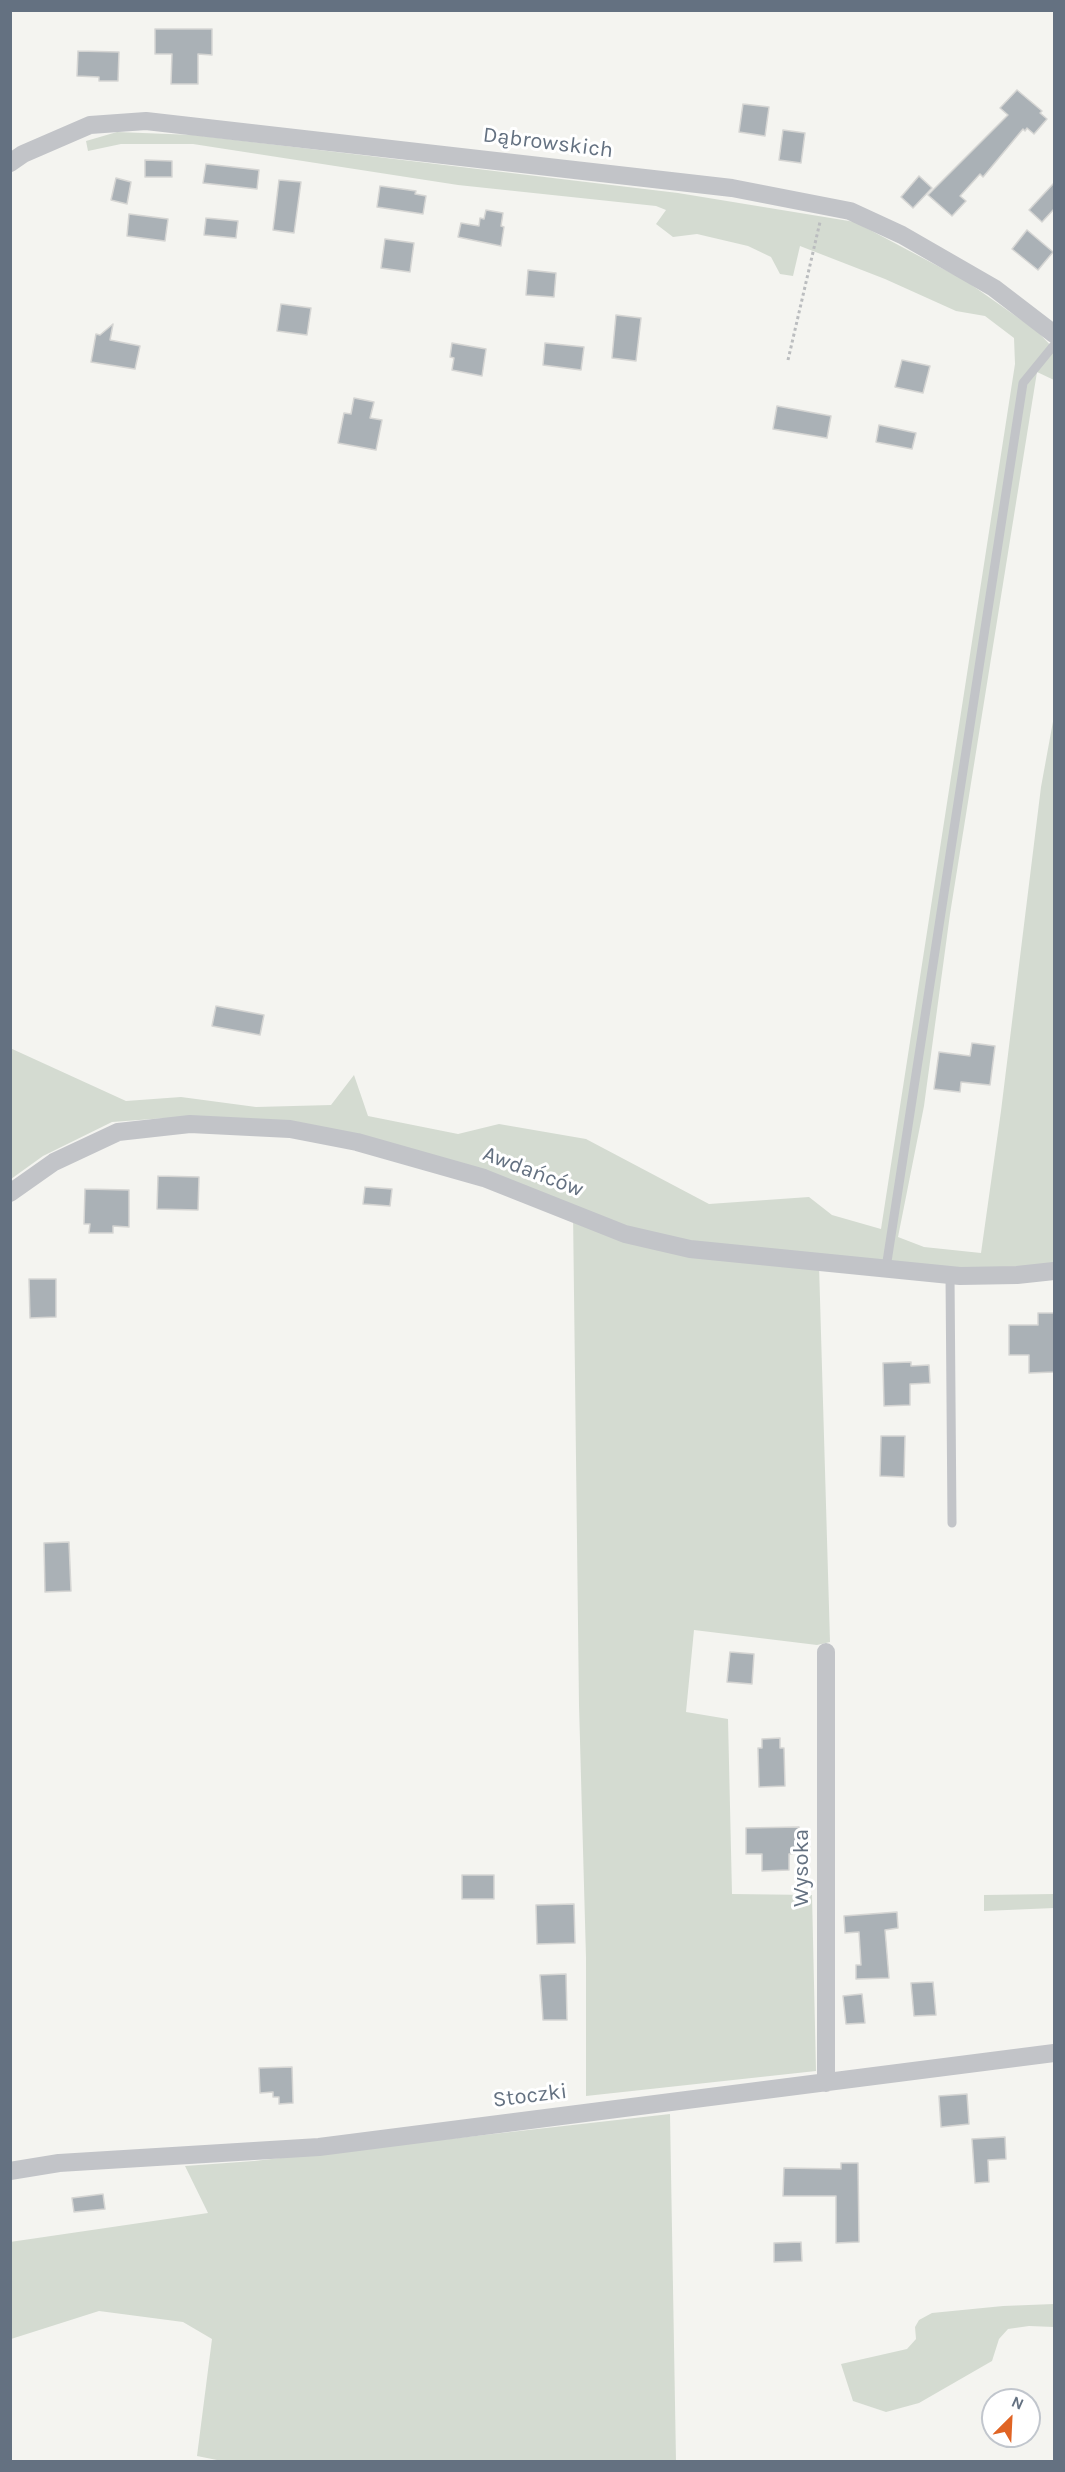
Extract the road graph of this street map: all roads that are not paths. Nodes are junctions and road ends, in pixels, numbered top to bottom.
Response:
1 (10, 163) edge
2 (1054, 334) edge
3 (1054, 345) edge
4 (10, 1193) edge
5 (886, 1268) junction
6 (1054, 1271) edge
7 (950, 1275) junction
8 (952, 1523) dead end
9 (826, 1652) dead end
10 (1054, 2053) edge
11 (826, 2083) junction
12 (10, 2171) edge

1 - 2 street, Dąbrowskich
3 - 5 lane
4 - 5 street, Awdańców
5 - 7 street, Awdańców
6 - 7 street, Awdańców
7 - 8 lane
9 - 11 street, Wysoka
10 - 11 street, Stoczki
11 - 12 street, Stoczki

